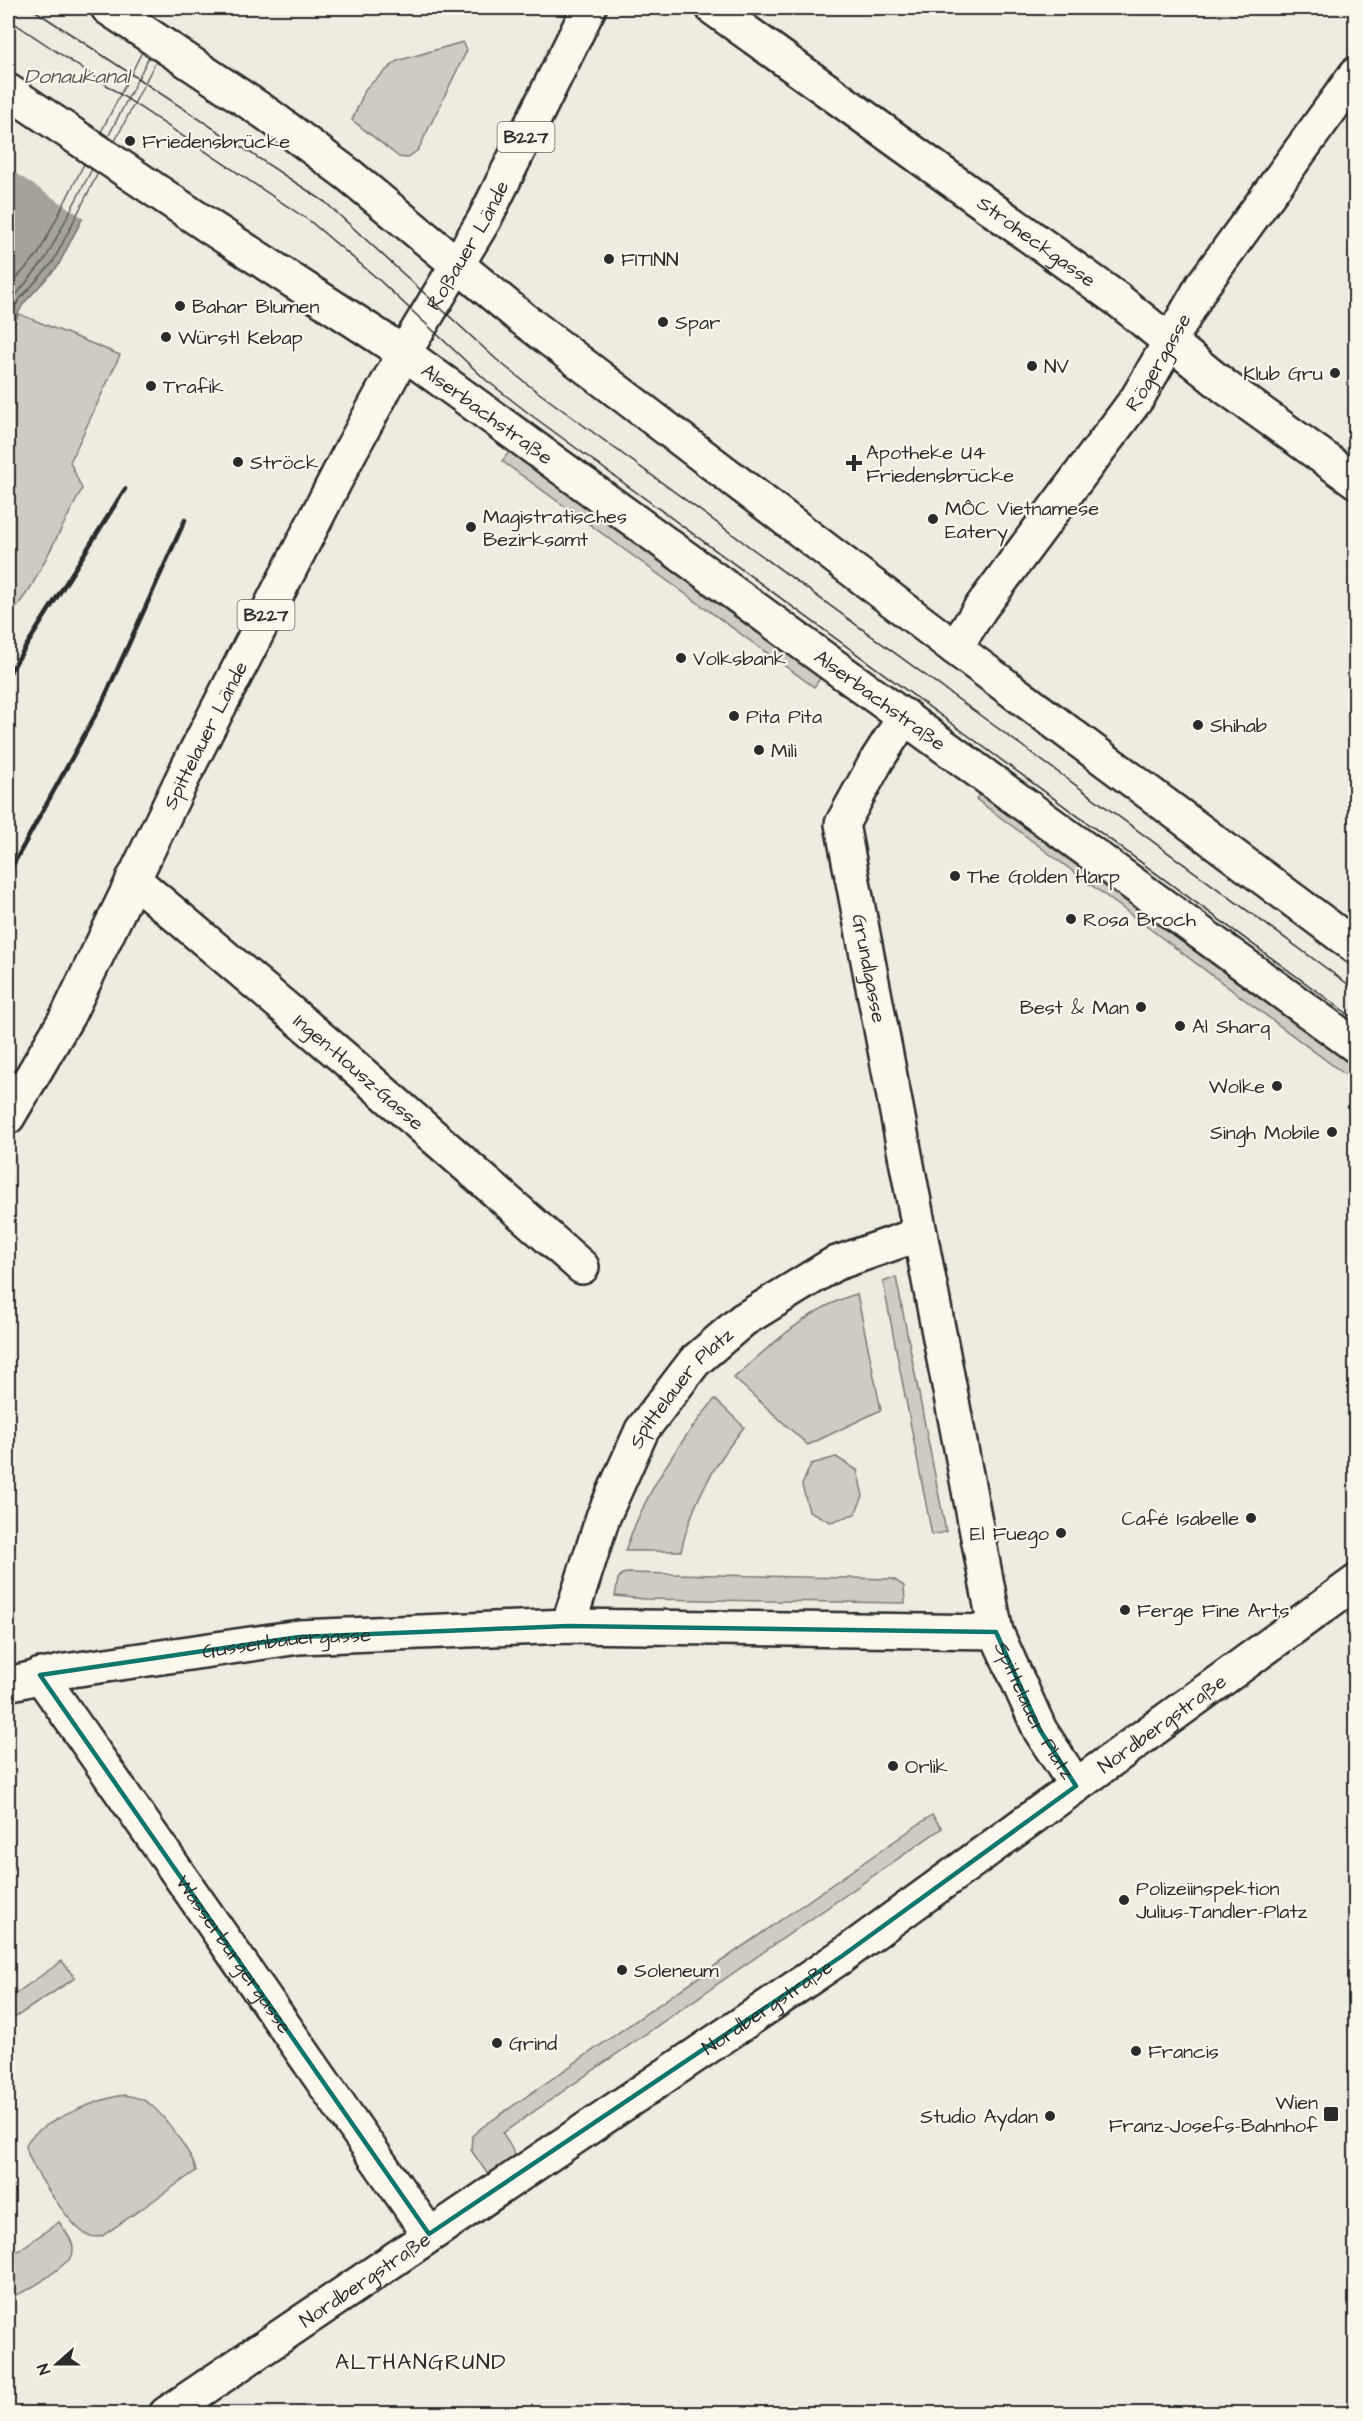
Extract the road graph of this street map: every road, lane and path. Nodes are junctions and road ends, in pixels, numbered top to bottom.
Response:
1 (108, 8) edge
2 (589, 8) edge
3 (713, 8) edge
4 (1356, 74) edge
5 (8, 91) edge
6 (458, 265) junction
7 (1168, 342) junction
8 (404, 353) junction
9 (1356, 481) edge
10 (955, 648) junction
11 (905, 716) junction
12 (133, 879) junction
13 (1356, 947) edge
14 (1356, 1046) edge
15 (8, 1117) edge
16 (920, 1234) junction
17 (582, 1267) dead end
18 (1356, 1582) edge
19 (568, 1626) junction
20 (996, 1632) junction
21 (40, 1675) junction
22 (8, 1684) edge
23 (1076, 1786) junction
24 (429, 2234) junction
25 (166, 2414) edge

1 - 6 street
2 - 6 street, Roßauer Lände / B227
3 - 7 street, Stroheckgasse
4 - 7 street, Rögergasse
5 - 8 street
6 - 8 street, Roßauer Lände / B227
6 - 10 street
7 - 9 street, Stroheckgasse
7 - 10 street, Rögergasse
8 - 11 street, Alserbachstraße
8 - 12 street, Spittelauer Lände / B227
10 - 13 street
11 - 14 street, Alserbachstraße
11 - 16 street, Grundlgasse
12 - 15 street, Spittelauer Lände / B227
12 - 17 street, Ingen-Housz-Gasse
16 - 19 street, Spittelauer Platz
16 - 20 street, Spittelauer Platz
18 - 23 street, Nordbergstraße
19 - 20 street, Spittelauer Platz
19 - 21 street, Gussenbauergasse
20 - 23 street, Spittelauer Platz
21 - 22 street, Gussenbauergasse
21 - 24 street, Wasserburgergasse
23 - 24 street, Nordbergstraße
24 - 25 street, Nordbergstraße

